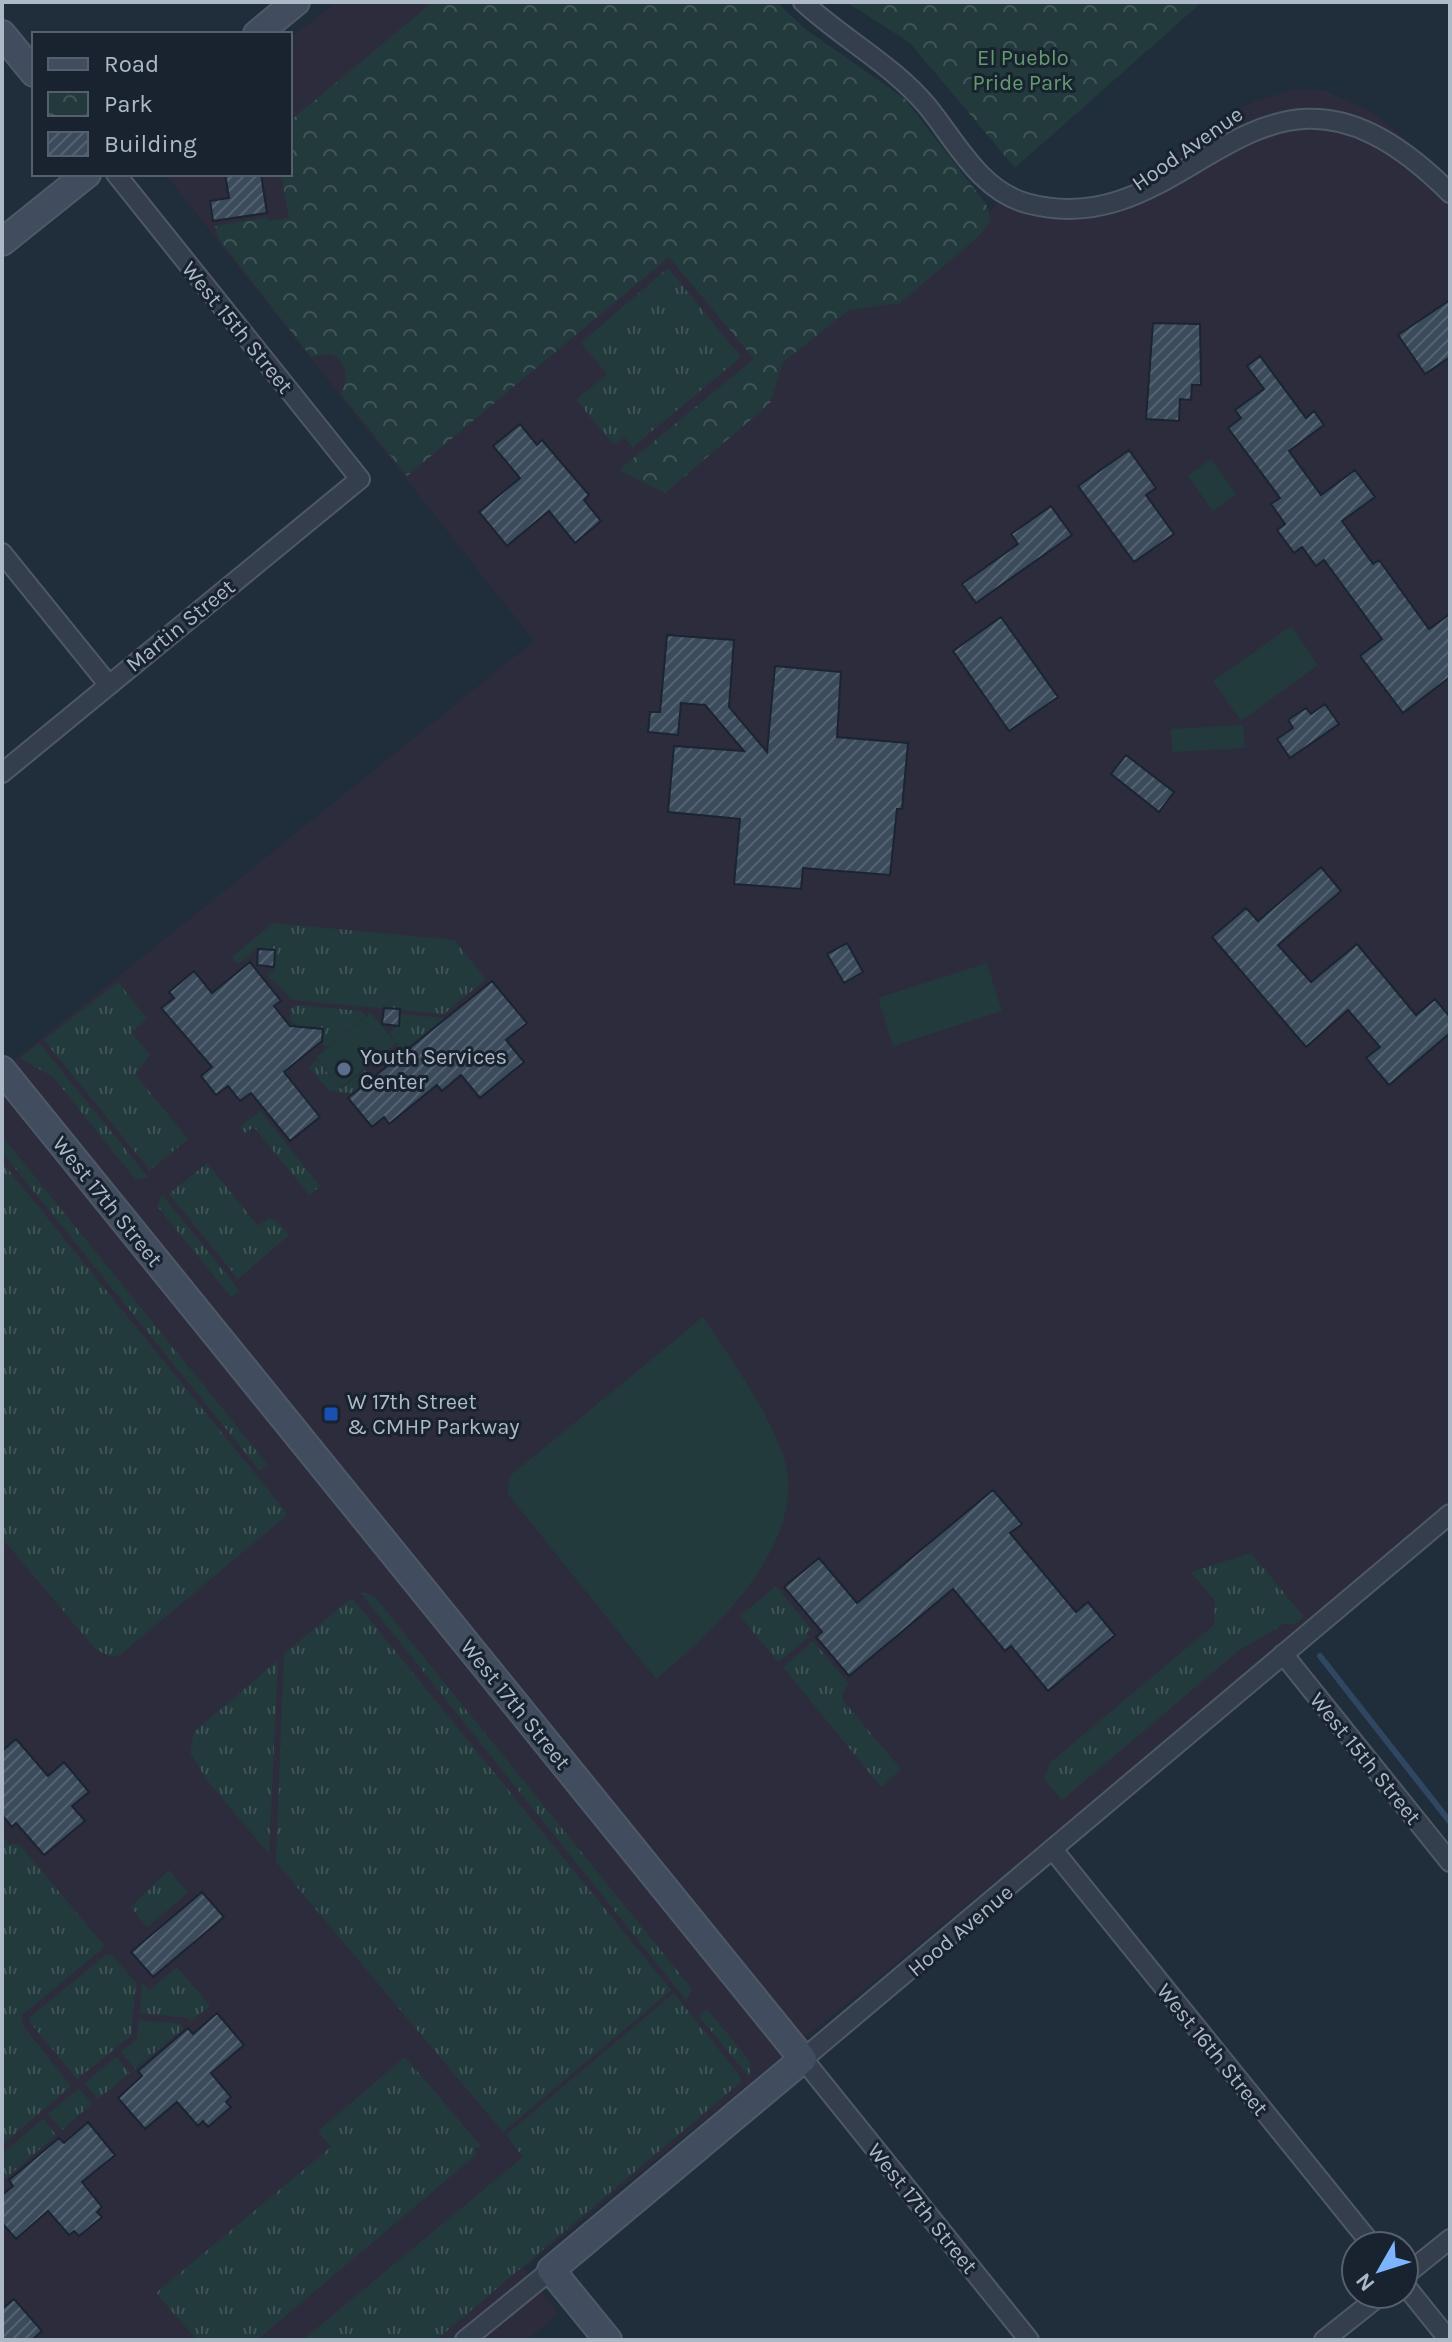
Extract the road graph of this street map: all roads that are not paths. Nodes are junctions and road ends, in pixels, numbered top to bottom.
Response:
1 (296, 2) edge
2 (803, 2) edge
3 (259, 32) edge
4 (2, 34) edge
5 (32, 71) edge
6 (1381, 118) dead end
7 (1192, 143) dead end
8 (84, 176) edge
9 (118, 176) edge
10 (1450, 193) edge
11 (2, 242) edge
12 (360, 479) joint
13 (2, 553) edge
14 (108, 684) junction
15 (2, 773) edge
16 (2, 1070) edge
17 (1450, 1514) edge
18 (1283, 1654) junction
19 (1054, 1851) junction
20 (1450, 1862) edge
21 (803, 2059) junction
22 (1360, 2230) edge
23 (1450, 2239) edge
24 (1420, 2263) edge
25 (551, 2270) junction
26 (1420, 2304) edge
27 (1362, 2310) edge
28 (465, 2340) edge
29 (608, 2340) edge
30 (1029, 2340) edge
31 (1324, 2340) edge
32 (1449, 2340) edge

1 - 3 street
2 - 7 street, Hood Avenue
4 - 5 street
6 - 10 street
8 - 11 street
9 - 12 street, West 15th Street
12 - 14 street, Martin Street
13 - 14 street
14 - 15 street, Martin Street
16 - 21 street, West 17th Street
17 - 18 street, Hood Avenue
18 - 19 street, Hood Avenue
18 - 20 street, West 15th Street
19 - 21 street, Hood Avenue
19 - 22 street, West 16th Street
21 - 25 street, Hood Avenue
21 - 30 street, West 17th Street
23 - 24 street
25 - 28 street, Hood Avenue
25 - 29 street
26 - 32 street
27 - 31 street

